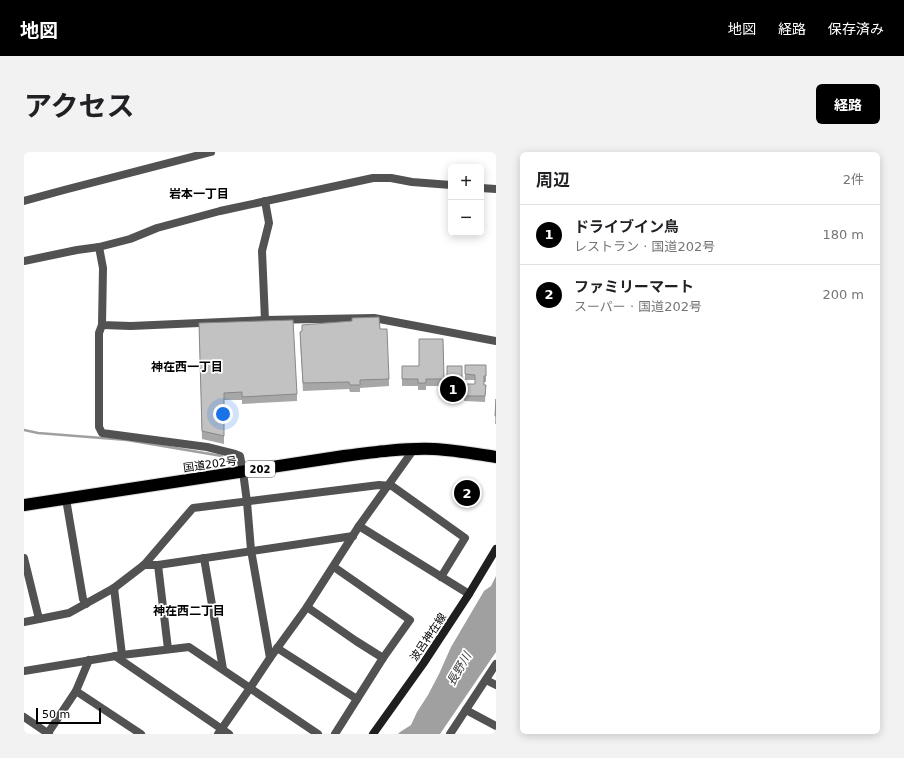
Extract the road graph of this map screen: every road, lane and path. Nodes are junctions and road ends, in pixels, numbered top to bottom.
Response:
1 (211, 152) edge
2 (448, 185) edge
3 (484, 188) edge
4 (496, 189) edge
5 (24, 201) edge
6 (266, 201) junction
7 (99, 248) junction
8 (24, 261) edge
9 (264, 320) junction
10 (102, 325) junction
11 (496, 341) edge
12 (414, 449) junction
13 (496, 457) edge
14 (243, 472) junction
15 (388, 486) junction
16 (66, 499) junction
17 (247, 502) junction
18 (24, 505) edge
19 (359, 526) junction
20 (353, 536) junction
21 (496, 549) edge
22 (251, 550) junction
23 (24, 558) edge
24 (204, 558) junction
25 (144, 565) junction
26 (158, 565) junction
27 (334, 567) junction
28 (441, 577) junction
29 (114, 588) junction
30 (470, 594) junction
31 (86, 604) junction
32 (307, 607) junction
33 (39, 619) junction
34 (24, 622) edge
35 (278, 648) junction
36 (168, 649) junction
37 (118, 655) junction
38 (270, 658) junction
39 (383, 658) junction
40 (89, 660) junction
41 (496, 664) edge
42 (223, 669) junction
43 (24, 671) edge
44 (486, 680) junction
45 (496, 685) edge
46 (250, 688) junction
47 (76, 692) junction
48 (357, 699) junction
49 (466, 710) junction
50 (24, 717) edge
51 (496, 726) edge
52 (220, 731) edge
53 (49, 734) edge
54 (141, 734) edge
55 (229, 734) edge
56 (318, 734) edge
57 (335, 734) edge
58 (373, 734) edge
59 (450, 734) edge

1 - 5 street
2 - 6 street
3 - 4 street
6 - 7 street
6 - 9 street
7 - 8 street
7 - 10 street
9 - 10 street
9 - 11 street
10 - 14 street
12 - 13 highway, 国道202号 / 202
12 - 14 highway, 国道202号 / 202
12 - 15 street
14 - 16 highway, 国道202号 / 202
14 - 17 street
15 - 17 street
15 - 19 street
15 - 28 street
16 - 18 highway, 国道202号 / 202
16 - 31 street
17 - 22 street
17 - 25 street
19 - 20 street
19 - 28 street
20 - 22 street
20 - 27 street
21 - 30 main road, 波呂神在線
22 - 24 street
22 - 38 street
23 - 33 street
24 - 26 street
24 - 42 street
25 - 26 street
25 - 29 street
26 - 36 street
27 - 32 street
27 - 39 street
28 - 30 street
29 - 31 street
29 - 37 street
30 - 58 main road, 波呂神在線
31 - 33 street
32 - 35 street
32 - 39 street
33 - 34 street
35 - 38 street
35 - 48 street
36 - 37 street
36 - 42 street
37 - 40 street
37 - 52 street
38 - 46 street
39 - 48 street
40 - 43 street
40 - 47 street
41 - 44 street
42 - 46 street
44 - 45 street
44 - 49 street
46 - 52 street
46 - 56 street
47 - 53 street
47 - 54 street
48 - 57 street
49 - 51 street
49 - 59 street
50 - 53 street
52 - 55 street

